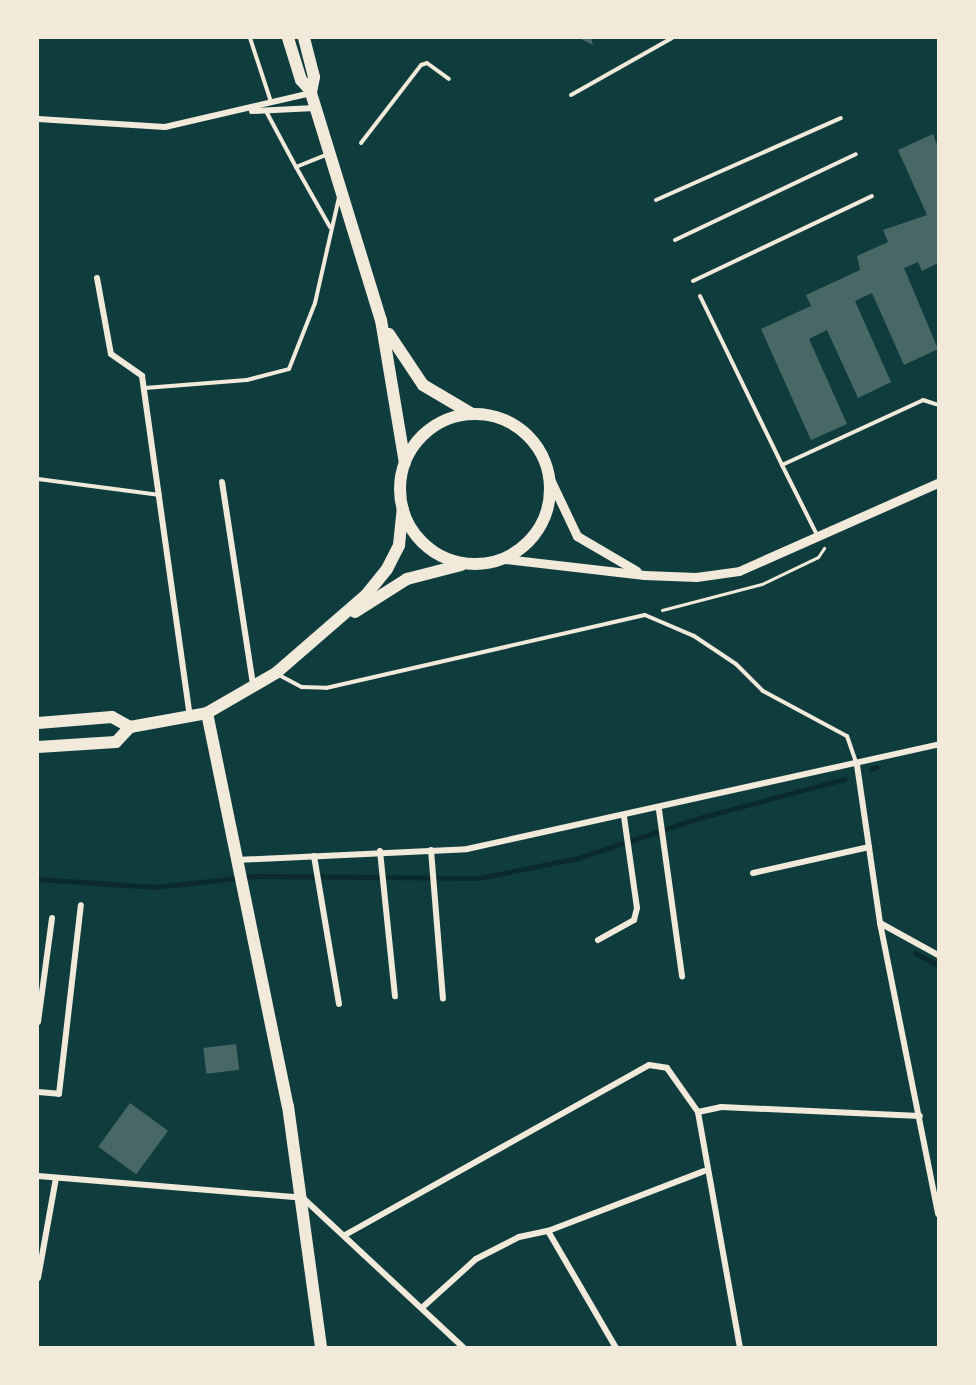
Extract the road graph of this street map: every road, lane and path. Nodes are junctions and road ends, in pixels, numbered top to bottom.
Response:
1 (250, 38) edge
2 (288, 38) edge
3 (304, 38) edge
4 (672, 38) edge
5 (449, 79) dead end
6 (311, 92) junction
7 (571, 95) dead end
8 (271, 103) junction
9 (315, 108) junction
10 (252, 111) junction
11 (267, 113) junction
12 (841, 118) dead end
13 (38, 119) edge
14 (360, 143) dead end
15 (328, 154) junction
16 (856, 154) dead end
17 (296, 167) junction
18 (340, 191) junction
19 (872, 196) dead end
20 (656, 200) dead end
21 (330, 227) junction
22 (675, 240) dead end
23 (98, 279) dead end
24 (693, 281) dead end
25 (700, 296) dead end
26 (381, 320) junction
27 (145, 388) junction
28 (939, 405) edge
29 (472, 414) junction
30 (405, 463) junction
31 (782, 465) junction
32 (549, 477) junction
33 (38, 478) edge
34 (222, 482) dead end
35 (939, 483) edge
36 (161, 496) junction
37 (403, 510) junction
38 (819, 539) junction
39 (505, 559) junction
40 (464, 564) junction
41 (644, 575) junction
42 (326, 630) junction
43 (276, 673) junction
44 (253, 685) junction
45 (207, 713) junction
46 (190, 716) junction
47 (112, 717) junction
48 (38, 723) edge
49 (130, 727) junction
50 (116, 742) junction
51 (939, 745) edge
52 (38, 747) edge
53 (857, 765) junction
54 (659, 810) junction
55 (624, 817) junction
56 (869, 847) junction
57 (431, 850) junction
58 (380, 851) junction
59 (314, 856) junction
60 (236, 860) junction
61 (753, 873) dead end
62 (81, 905) dead end
63 (52, 918) dead end
64 (880, 923) junction
65 (598, 940) dead end
66 (939, 955) edge
67 (682, 976) dead end
68 (395, 996) dead end
69 (443, 999) dead end
70 (339, 1004) dead end
71 (38, 1022) edge
72 (38, 1092) edge
73 (698, 1112) junction
74 (920, 1116) junction
75 (704, 1171) junction
76 (38, 1176) edge
77 (56, 1178) junction
78 (303, 1198) junction
79 (939, 1214) edge
80 (548, 1231) junction
81 (345, 1235) junction
82 (38, 1278) edge
83 (424, 1306) junction
84 (321, 1347) edge
85 (464, 1347) edge
86 (616, 1347) edge
87 (740, 1347) edge

1 - 8 lane
2 - 6 main road
3 - 6 main road
4 - 7 lane
5 - 14 lane
6 - 8 street
6 - 9 main road
8 - 10 street
9 - 11 street
9 - 15 main road
10 - 11 street
10 - 13 street
11 - 17 lane
12 - 20 lane
15 - 17 lane
15 - 18 main road
16 - 22 lane
17 - 21 lane
18 - 21 lane
18 - 26 main road
19 - 24 lane
21 - 27 lane
23 - 27 street
25 - 31 lane
26 - 29 main road
26 - 30 main road
27 - 36 street
28 - 31 lane
29 - 30 main road
29 - 32 main road
30 - 37 main road
31 - 38 lane
32 - 39 main road
32 - 41 street
33 - 36 lane
34 - 44 street
35 - 38 street
36 - 46 street
37 - 40 main road
37 - 42 main road
38 - 41 street
39 - 40 main road
39 - 41 street
40 - 42 main road
42 - 43 main road
43 - 44 main road
43 - 53 lane
44 - 45 main road
45 - 46 main road
45 - 60 main road
46 - 49 main road
47 - 48 main road
47 - 49 main road
47 - 50 main road
49 - 50 main road
50 - 52 main road
51 - 53 street
53 - 54 street
53 - 56 street
54 - 55 street
54 - 67 street
55 - 57 street
55 - 65 street
56 - 61 street
56 - 64 street
57 - 58 street
57 - 69 street
58 - 59 street
58 - 68 street
59 - 60 street
59 - 70 street
60 - 78 main road
62 - 72 street
63 - 71 street
64 - 66 street
64 - 74 street
73 - 74 street
73 - 75 street
73 - 81 street
74 - 79 street
75 - 80 street
75 - 87 street
76 - 77 street
77 - 78 street
77 - 82 street
78 - 81 street
78 - 84 main road
80 - 83 street
80 - 86 street
81 - 83 street
83 - 85 street

